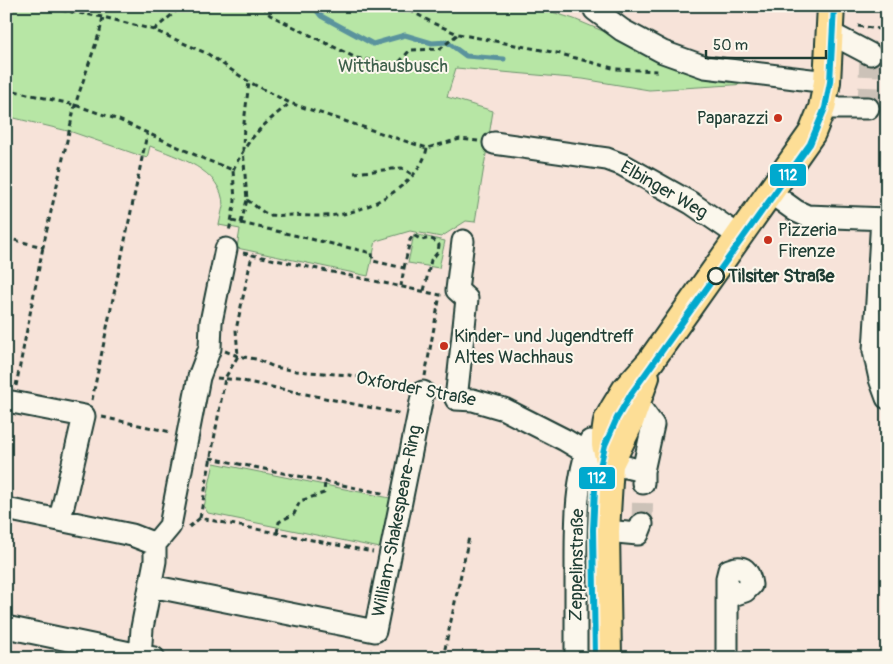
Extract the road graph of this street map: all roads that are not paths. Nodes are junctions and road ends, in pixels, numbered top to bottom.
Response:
1 (831, 6) edge
2 (595, 8) edge
3 (830, 33) junction
4 (870, 54) dead end
5 (827, 82) junction
6 (822, 108) junction
7 (868, 108) dead end
8 (494, 143) road end
9 (770, 193) junction
10 (884, 218) edge
11 (739, 236) junction
12 (463, 240) dead end
13 (226, 250) road end
14 (650, 362) junction
15 (423, 392) road end
16 (887, 398) edge
17 (12, 402) road end
18 (637, 403) junction
19 (607, 422) junction
20 (586, 453) junction
21 (610, 464) junction
22 (6, 509) edge
23 (60, 519) junction
24 (642, 524) dead end
25 (606, 531) junction
26 (155, 544) junction
27 (151, 586) junction
28 (727, 597) dead end
29 (6, 627) edge
30 (145, 657) edge
31 (576, 658) edge
32 (608, 658) edge
33 (727, 658) edge

1 - 3 main road, Zeppelinstraße
2 - 5 street
3 - 4 street
3 - 5 main road, Zeppelinstraße
5 - 6 main road, Zeppelinstraße
6 - 7 street
6 - 9 main road, Zeppelinstraße
8 - 11 street, Elbinger Weg
9 - 10 street
9 - 11 main road, Zeppelinstraße
10 - 16 street
11 - 14 main road, Zeppelinstraße
12 - 20 street, Oxforder Straße
13 - 26 street
14 - 18 main road, Zeppelinstraße
14 - 19 main road, Zeppelinstraße
15 - 27 street, William-Shakespeare-Ring
17 - 23 street
18 - 21 main road, Zeppelinstraße
18 - 21 street, Oxforder Straße
19 - 20 street, Zeppelinstraße
19 - 21 main road, Zeppelinstraße
20 - 21 street, Oxforder Straße
20 - 31 street, Zeppelinstraße
21 - 25 main road, Zeppelinstraße
22 - 23 street
23 - 26 street
24 - 25 street
25 - 32 main road, Zeppelinstraße
26 - 27 street
27 - 30 street
28 - 33 street
29 - 30 street

